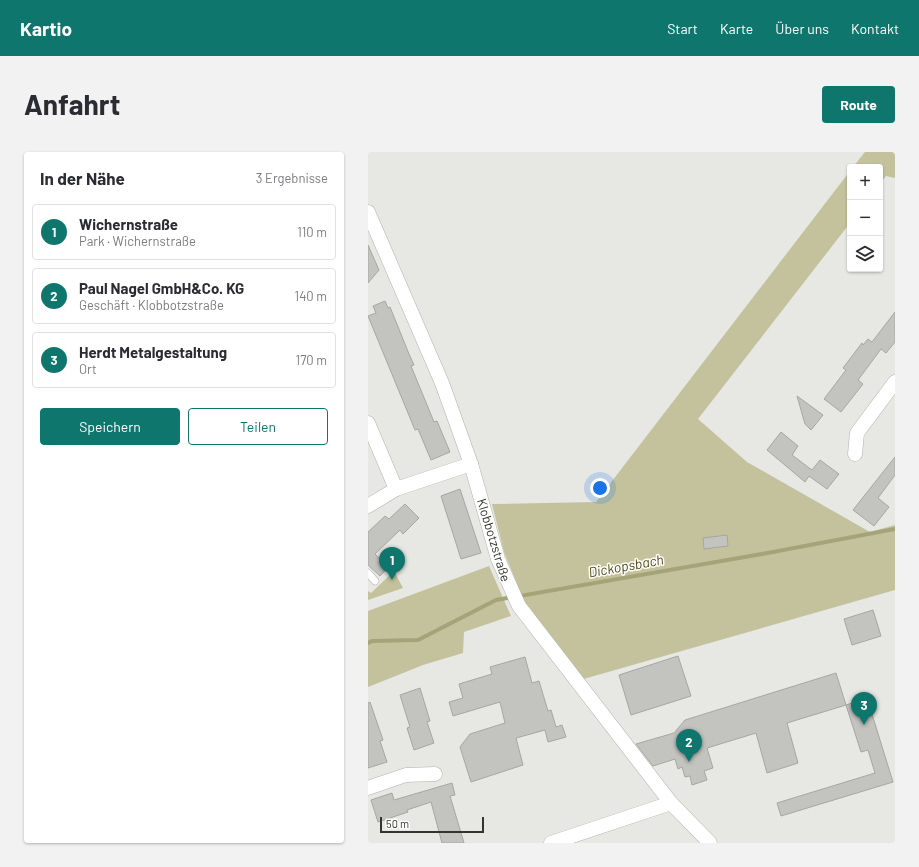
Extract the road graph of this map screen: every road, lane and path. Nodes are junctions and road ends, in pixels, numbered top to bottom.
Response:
1 (368, 212) edge
2 (895, 382) edge
3 (368, 424) edge
4 (371, 440) edge
5 (855, 454) dead end
6 (471, 464) junction
7 (396, 489) junction
8 (368, 506) edge
9 (368, 573) edge
10 (376, 581) dead end
11 (435, 774) dead end
12 (368, 788) edge
13 (671, 803) junction
14 (551, 843) edge
15 (710, 843) edge

1 - 6 street, Klobbotzstraße
2 - 5 street
3 - 4 street
4 - 7 street
6 - 7 street
6 - 13 street, Klobbotzstraße
7 - 8 street
9 - 10 lane
11 - 12 street
13 - 14 street
13 - 15 street, Klobbotzstraße

